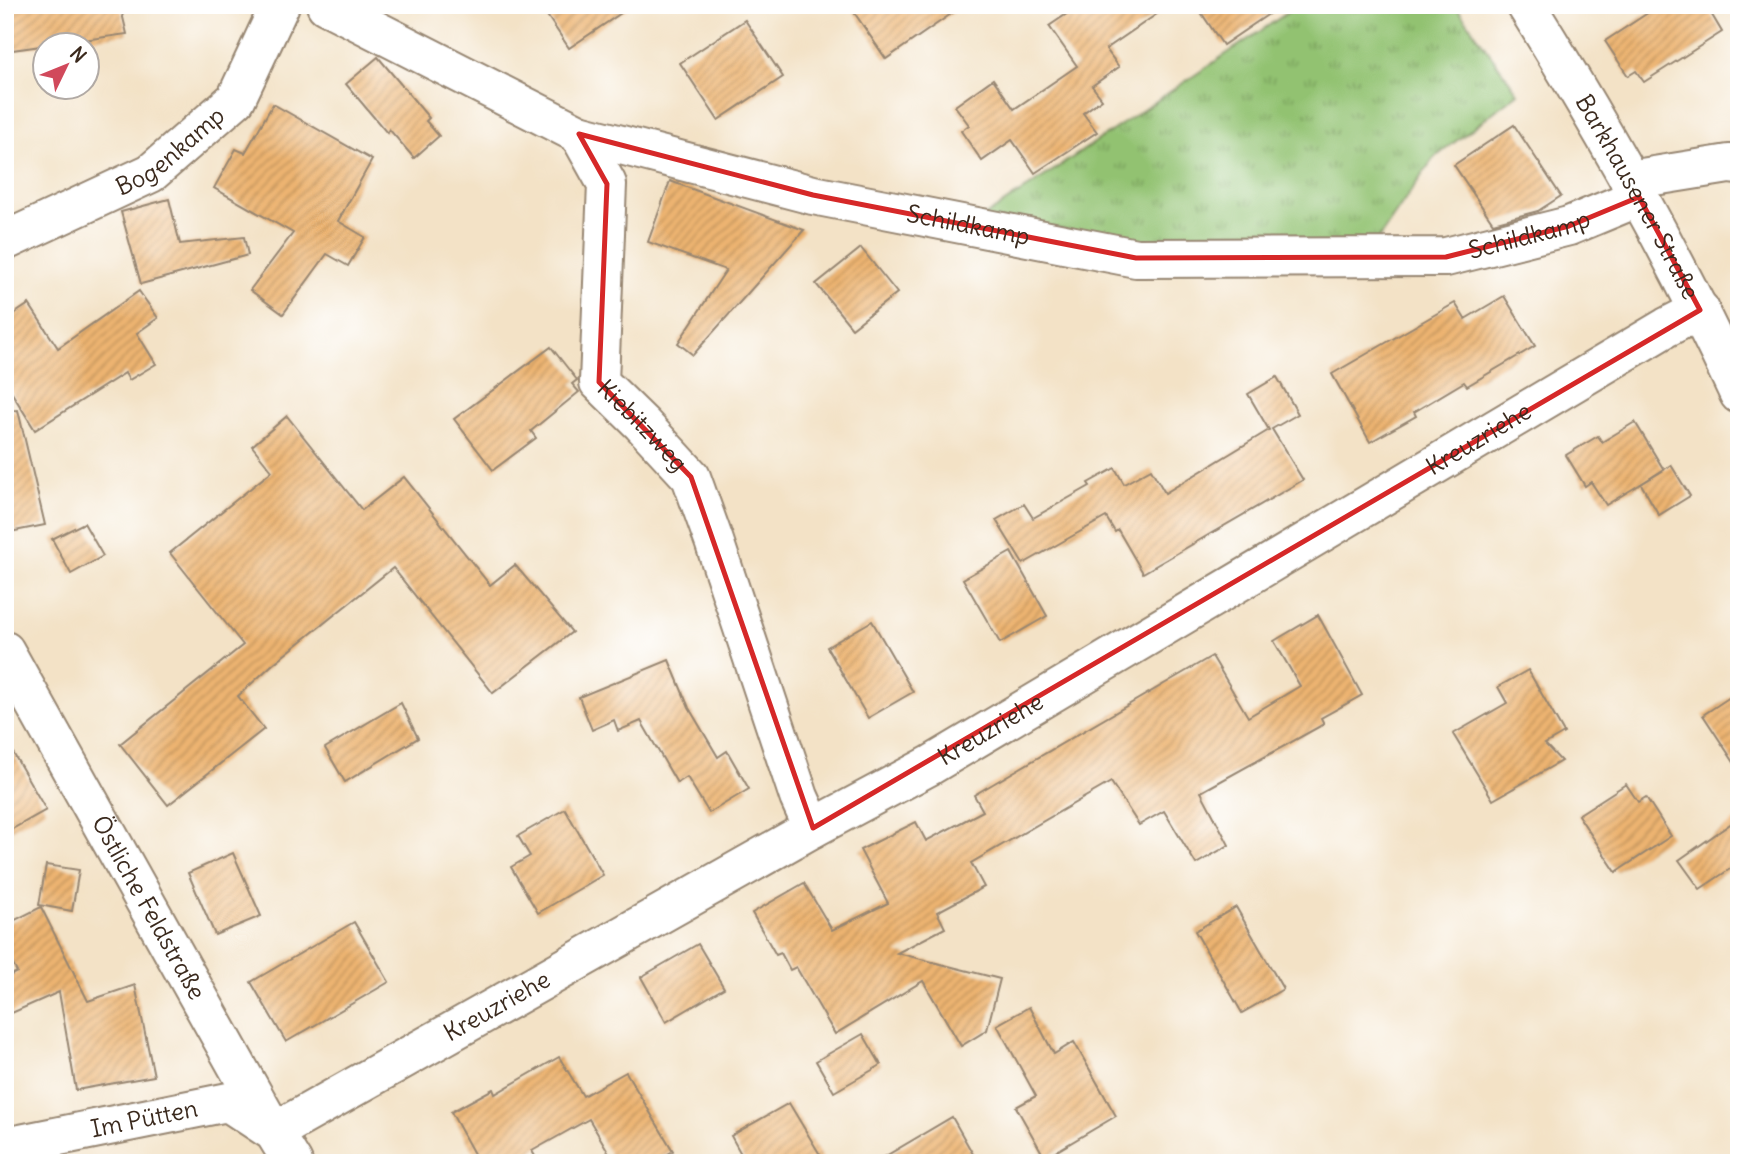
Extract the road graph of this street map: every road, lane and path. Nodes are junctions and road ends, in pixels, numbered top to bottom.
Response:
1 (280, 5) edge
2 (326, 5) edge
3 (1526, 5) edge
4 (579, 134) junction
5 (1739, 165) edge
6 (1634, 189) junction
7 (5, 241) edge
8 (1700, 310) junction
9 (1739, 394) edge
10 (5, 651) edge
11 (813, 828) junction
12 (5, 1147) edge
13 (284, 1148) edge

1 - 7 street, Bogenkamp
2 - 4 street, Schildkamp
3 - 6 street, Barkhausener Straße
4 - 6 street, Schildkamp
4 - 11 street, Kiebitzweg
5 - 6 street, Schildkamp
6 - 8 street, Barkhausener Straße
8 - 9 street, Barkhausener Straße
8 - 11 street, Kreuzriehe
10 - 13 street, Östliche Feldstraße
11 - 13 street, Kreuzriehe
12 - 13 street, Im Pütten

